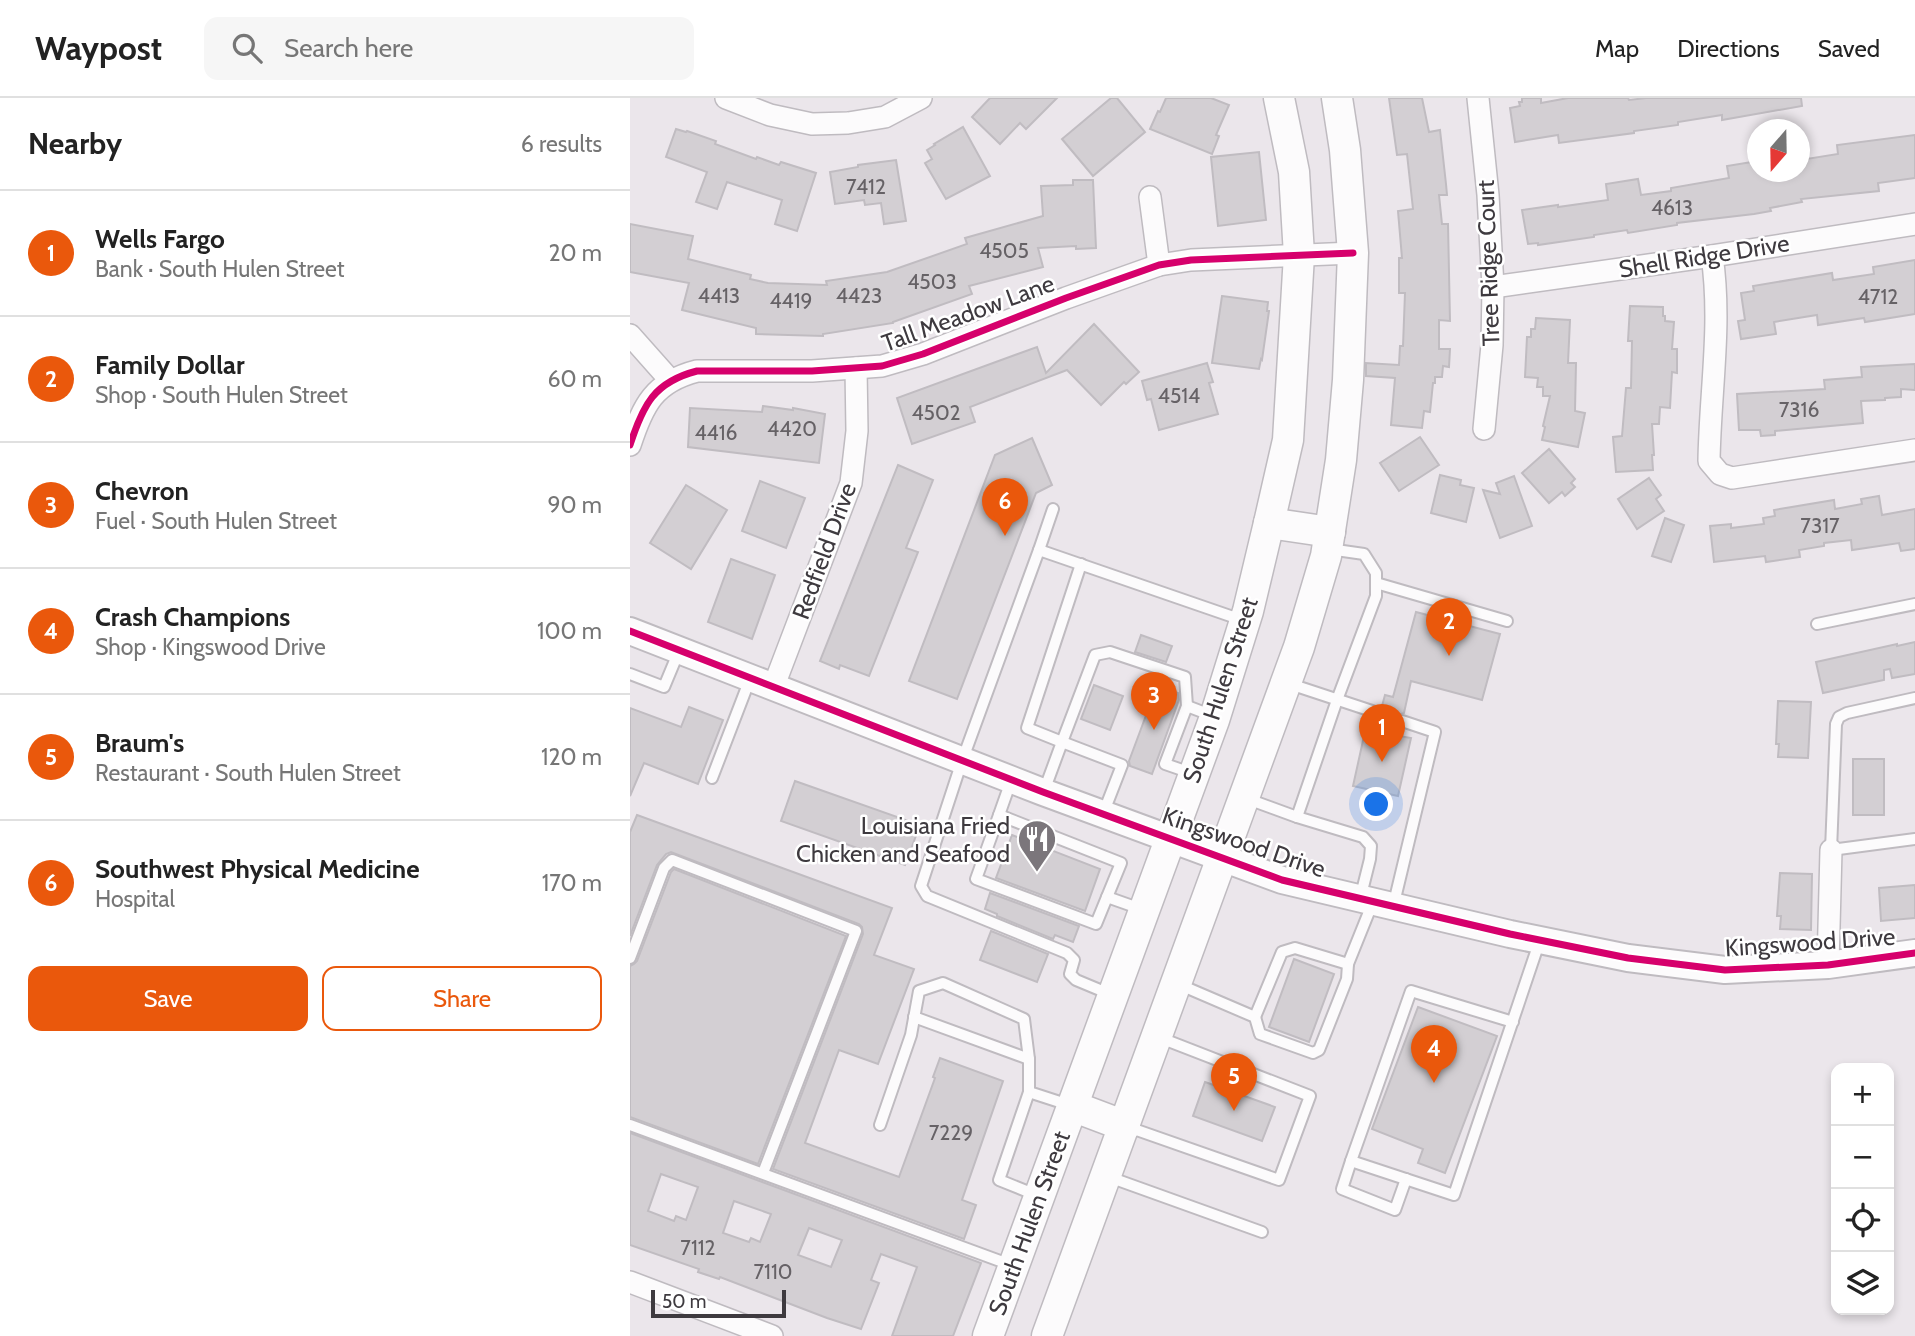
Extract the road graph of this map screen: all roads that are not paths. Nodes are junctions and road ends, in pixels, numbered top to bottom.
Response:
1 (726, 98) edge
2 (920, 98) edge
3 (1279, 98) edge
4 (1336, 98) edge
5 (1478, 98) edge
6 (1150, 197) dead end
7 (1915, 223) edge
8 (1353, 253) junction
9 (1299, 255) junction
10 (1712, 256) junction
11 (1159, 265) junction
12 (1493, 287) junction
13 (630, 335) edge
14 (856, 369) junction
15 (670, 380) junction
16 (1484, 429) dead end
17 (630, 445) edge
18 (1915, 450) edge
19 (1053, 509) dead end
20 (1269, 523) junction
21 (1328, 540) junction
22 (1039, 550) junction
23 (1081, 564) junction
24 (1376, 583) junction
25 (1915, 604) edge
26 (1245, 621) junction
27 (1507, 621) dead end
28 (1817, 624) dead end
29 (630, 631) edge
30 (678, 651) junction
31 (630, 674) edge
32 (761, 683) junction
33 (1286, 683) junction
34 (1915, 698) edge
35 (1337, 700) junction
36 (1186, 706) junction
37 (1381, 714) dead end
38 (1215, 717) junction
39 (1402, 721) dead end
40 (1062, 742) junction
41 (962, 761) junction
42 (1194, 775) junction
43 (712, 778) dead end
44 (1012, 780) junction
45 (1043, 792) junction
46 (1245, 798) junction
47 (1103, 814) junction
48 (999, 815) junction
49 (1297, 817) junction
50 (1170, 839) junction
51 (1915, 839) edge
52 (1831, 850) junction
53 (1223, 858) junction
54 (1107, 897) junction
55 (1375, 902) junction
56 (1143, 910) junction
57 (1540, 940) junction
58 (1915, 953) edge
59 (630, 958) edge
60 (1349, 964) junction
61 (1828, 965) junction
62 (1177, 984) junction
63 (1112, 995) junction
64 (914, 1017) junction
65 (1255, 1017) junction
66 (1513, 1022) junction
67 (1158, 1037) junction
68 (1029, 1059) junction
69 (1029, 1091) junction
70 (1072, 1106) junction
71 (630, 1125) edge
72 (880, 1125) dead end
73 (1125, 1126) junction
74 (1351, 1161) junction
75 (763, 1173) junction
76 (1106, 1176) junction
77 (1406, 1179) junction
78 (1038, 1196) junction
79 (1262, 1232) dead end
80 (1013, 1266) junction
81 (630, 1282) edge
82 (772, 1336) edge
83 (988, 1336) edge
84 (1047, 1336) edge

1 - 2 street
3 - 9 main road, South Hulen Street
4 - 8 main road
5 - 12 street, Tree Ridge Court
6 - 11 street
7 - 10 street, Shell Ridge Drive
8 - 9 street, Tall Meadow Lane
8 - 21 main road
9 - 11 street, Tall Meadow Lane
9 - 20 main road, South Hulen Street
10 - 12 street, Shell Ridge Drive
10 - 18 street
11 - 14 street, Tall Meadow Lane
12 - 16 street, Tree Ridge Court
13 - 15 street
14 - 15 street, Tall Meadow Lane
14 - 32 street, Redfield Drive
15 - 17 street
19 - 22 lane
20 - 21 main road
20 - 26 main road, South Hulen Street
21 - 24 lane
21 - 33 main road
22 - 23 lane
22 - 41 lane
23 - 26 lane
23 - 40 lane
24 - 27 lane
24 - 35 lane
25 - 28 lane
26 - 38 main road, South Hulen Street
29 - 30 street, Kingswood Drive
30 - 31 lane
30 - 32 street, Kingswood Drive
32 - 41 street, Kingswood Drive
32 - 43 lane
33 - 35 lane
33 - 46 main road
34 - 52 lane
35 - 37 lane
35 - 49 lane
36 - 38 lane
36 - 40 lane
36 - 42 lane
38 - 42 main road, South Hulen Street
39 - 55 lane
40 - 45 lane
40 - 47 lane
41 - 44 street, Kingswood Drive
41 - 63 lane
42 - 50 main road, South Hulen Street
44 - 45 street, Kingswood Drive
44 - 48 lane
45 - 47 street, Kingswood Drive
46 - 49 lane
46 - 53 main road
47 - 50 street, Kingswood Drive
48 - 54 lane
48 - 54 lane
49 - 55 lane
50 - 53 street, Kingswood Drive
50 - 56 main road, South Hulen Street
51 - 52 lane
52 - 61 street
53 - 55 street, Kingswood Drive
53 - 62 main road
54 - 56 lane
55 - 57 street, Kingswood Drive
55 - 60 lane
56 - 63 main road, South Hulen Street
57 - 61 street, Kingswood Drive
57 - 66 lane
58 - 61 street, Kingswood Drive
59 - 75 lane
60 - 65 lane
60 - 65 lane
62 - 65 lane
62 - 67 main road
63 - 70 main road, South Hulen Street
64 - 68 lane
64 - 68 lane
64 - 72 lane
66 - 74 lane
66 - 77 lane
67 - 73 main road
67 - 73 lane
68 - 69 lane
69 - 70 lane
69 - 78 lane
70 - 73 main road
70 - 78 main road, South Hulen Street
71 - 75 lane
73 - 76 main road
74 - 77 lane
74 - 77 lane
75 - 80 lane
76 - 79 lane
76 - 84 main road
78 - 80 main road, South Hulen Street
80 - 83 main road, South Hulen Street
81 - 82 street

